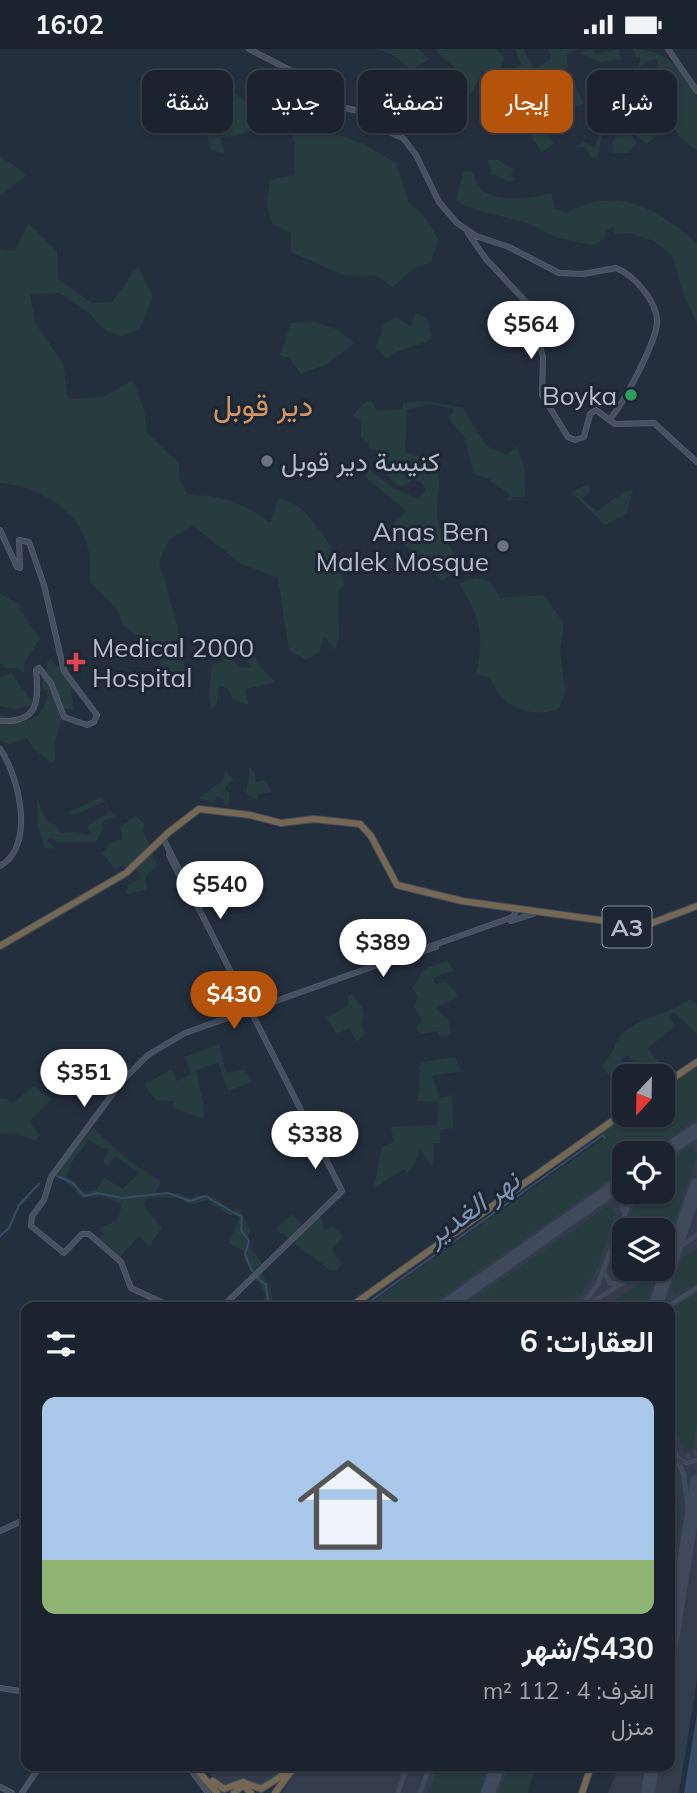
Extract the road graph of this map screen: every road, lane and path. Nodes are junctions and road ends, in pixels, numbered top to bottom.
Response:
1 (249, 49) edge
2 (668, 49) edge
3 (697, 91) edge
4 (476, 239) junction
5 (609, 420) junction
6 (697, 462) edge
7 (0, 530) edge
8 (0, 721) edge
9 (0, 749) edge
10 (162, 838) junction
11 (0, 866) edge
12 (462, 901) junction
13 (697, 907) edge
14 (516, 911) junction
15 (533, 914) junction
16 (0, 946) edge
17 (249, 1011) junction
18 (697, 1063) edge
19 (676, 1078) edge
20 (612, 1122) edge
21 (612, 1122) edge
22 (152, 1302) edge
23 (227, 1302) edge
24 (357, 1302) edge
25 (363, 1302) edge
26 (21, 1521) edge
27 (0, 1531) edge
28 (0, 1688) edge
29 (21, 1691) edge
30 (37, 1771) edge
31 (192, 1771) edge
32 (200, 1771) edge
33 (202, 1771) edge
34 (286, 1771) edge
35 (290, 1771) edge
36 (591, 1771) edge
37 (281, 1780) junction
38 (213, 1781) junction
39 (0, 1787) edge
40 (259, 1792) edge
41 (12, 1793) edge
42 (22, 1793) edge
43 (208, 1793) edge
44 (220, 1793) edge
45 (234, 1793) edge
46 (278, 1793) edge
47 (583, 1793) edge

1 - 4 street
2 - 3 street
4 - 5 street
4 - 5 street
5 - 6 street
7 - 8 street
9 - 11 street
10 - 12 highway, A3
10 - 16 highway, A3
10 - 17 street
12 - 13 highway, A3
12 - 14 highway, A3
13 - 15 highway, A3
14 - 15 highway, A3
14 - 17 street
15 - 17 street
17 - 22 street
17 - 23 street
18 - 19 highway
20 - 24 highway
21 - 25 highway
26 - 27 street
28 - 29 street
30 - 42 street
31 - 43 street
32 - 44 highway
33 - 38 highway
34 - 37 highway
35 - 37 highway
36 - 47 highway
37 - 40 highway
37 - 46 highway
38 - 40 highway
38 - 44 highway
39 - 41 street
40 - 45 highway

